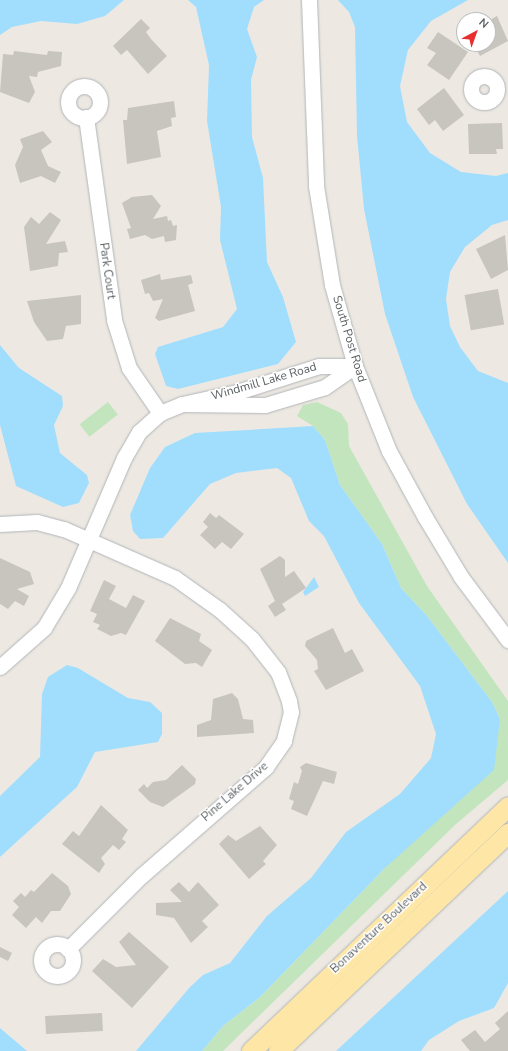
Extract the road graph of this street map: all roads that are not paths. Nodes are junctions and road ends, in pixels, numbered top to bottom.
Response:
1 (309, 0) edge
2 (86, 117) dead end
3 (355, 366) junction
4 (182, 404) junction
5 (160, 413) junction
6 (0, 524) edge
7 (89, 540) junction
8 (508, 640) edge
9 (0, 666) edge
10 (508, 806) edge
11 (508, 833) edge
12 (68, 949) dead end
13 (251, 1051) edge
14 (278, 1051) edge

1 - 3 street, South Post Road
2 - 5 street, Park Court
3 - 4 street, Windmill Lake Road
3 - 4 street, Windmill Lake Road
3 - 8 street, South Post Road
4 - 5 street, Windmill Lake Road
5 - 7 street, Windmill Lake Road
6 - 7 street, Pine Lake Drive
7 - 9 street, Windmill Lake Road
7 - 12 street, Pine Lake Drive
10 - 13 main road, Bonaventure Boulevard
11 - 14 main road, Bonaventure Boulevard

